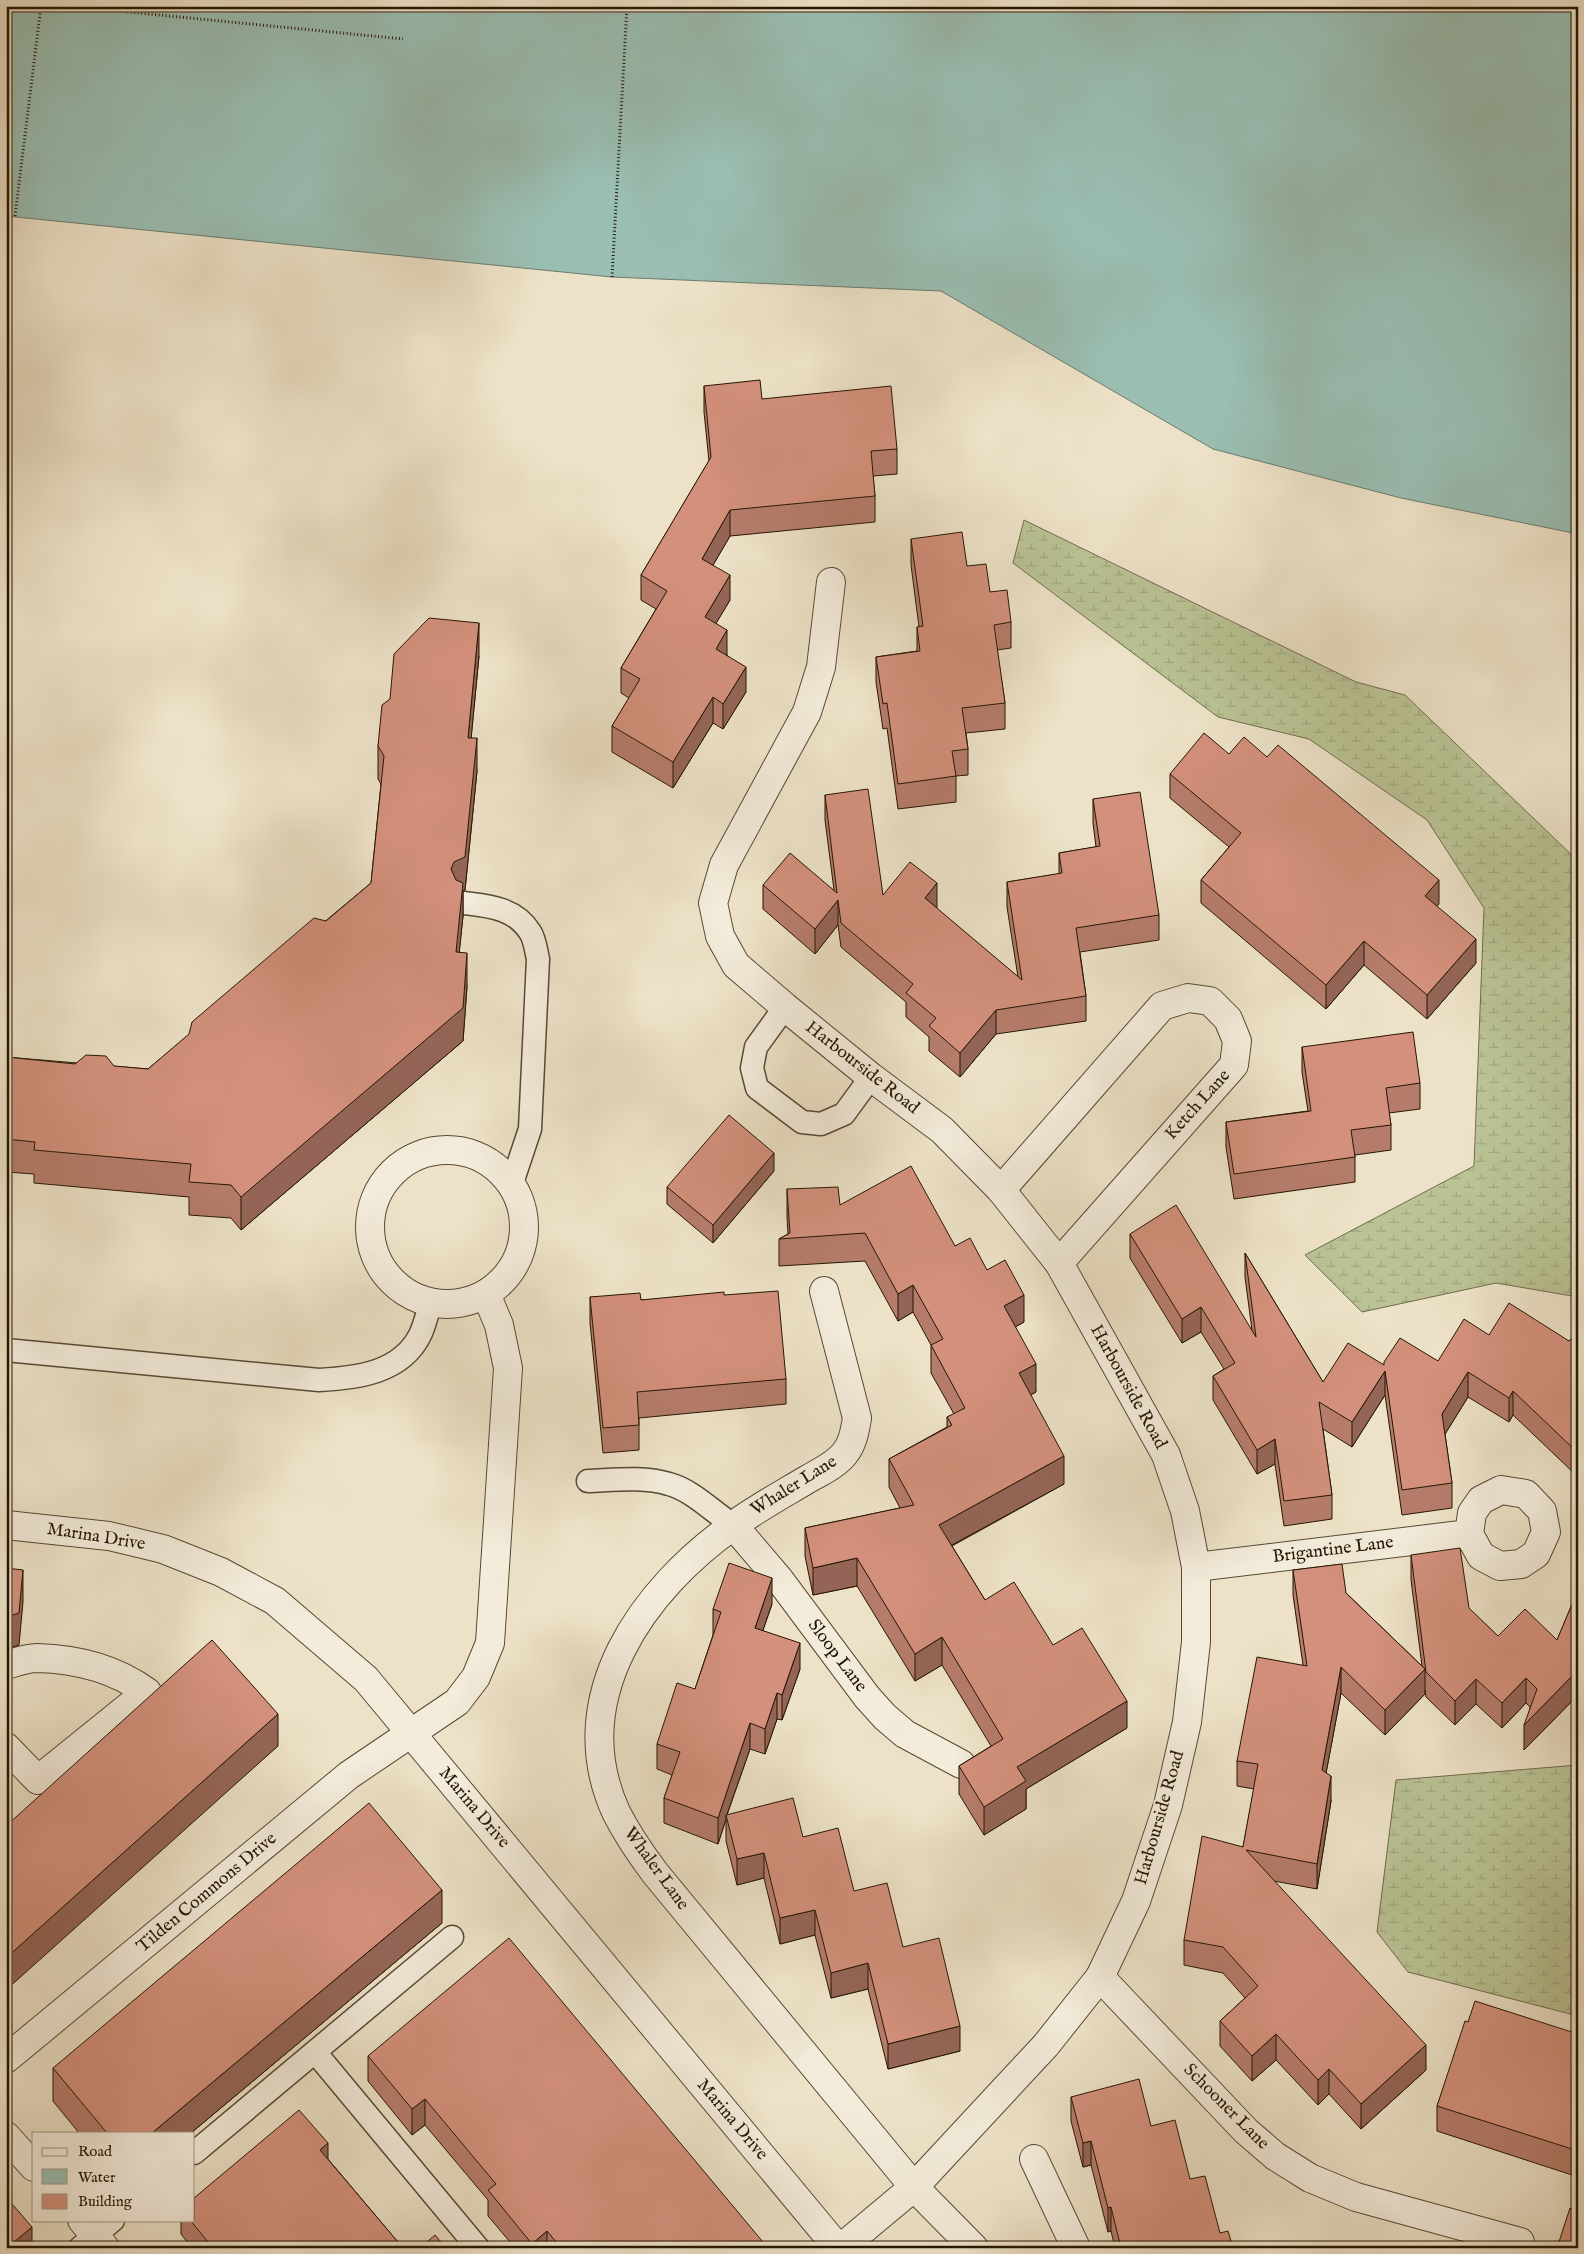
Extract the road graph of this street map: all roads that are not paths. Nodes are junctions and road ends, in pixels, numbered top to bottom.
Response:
1 (831, 582) dead end
2 (464, 903) edge
3 (785, 1008) junction
4 (871, 1077) junction
5 (512, 1183) junction
6 (1000, 1190) junction
7 (1058, 1262) junction
8 (824, 1291) dead end
9 (486, 1294) junction
10 (431, 1302) junction
11 (6, 1350) edge
12 (588, 1481) dead end
13 (6, 1525) edge
14 (733, 1526) junction
15 (1469, 1534) dead end
16 (1196, 1567) junction
17 (6, 1664) edge
18 (413, 1733) junction
19 (6, 1747) edge
20 (961, 1764) edge
21 (452, 1938) dead end
22 (1100, 1977) junction
23 (315, 2052) junction
24 (6, 2059) edge
25 (6, 2136) edge
26 (195, 2152) edge
27 (1034, 2159) dead end
28 (32, 2165) edge
29 (914, 2187) junction
30 (1520, 2242) dead end
31 (478, 2248) edge
32 (839, 2248) edge
33 (974, 2248) edge
34 (1076, 2248) edge

1 - 3 street, Harbourside Road
2 - 5 lane
3 - 4 street, Harbourside Road
3 - 4 lane
4 - 6 street, Harbourside Road
5 - 9 street
5 - 10 street
6 - 7 street, Harbourside Road
6 - 7 street, Ketch Lane
7 - 16 street, Harbourside Road
8 - 14 street, Whaler Lane
9 - 10 street
9 - 18 street, Tilden Commons Drive
10 - 11 lane
12 - 14 lane
13 - 18 street, Marina Drive
14 - 20 street, Sloop Lane
14 - 29 street, Whaler Lane
15 - 16 street, Brigantine Lane
16 - 22 street, Harbourside Road
17 - 19 street
18 - 24 street, Tilden Commons Drive
18 - 32 street, Marina Drive
21 - 23 lane
22 - 29 street, Harbourside Road
22 - 30 street, Schooner Lane
23 - 26 lane
23 - 31 lane
25 - 28 street
27 - 34 street
29 - 32 street, Harbourside Road
29 - 33 street, Whaler Lane

